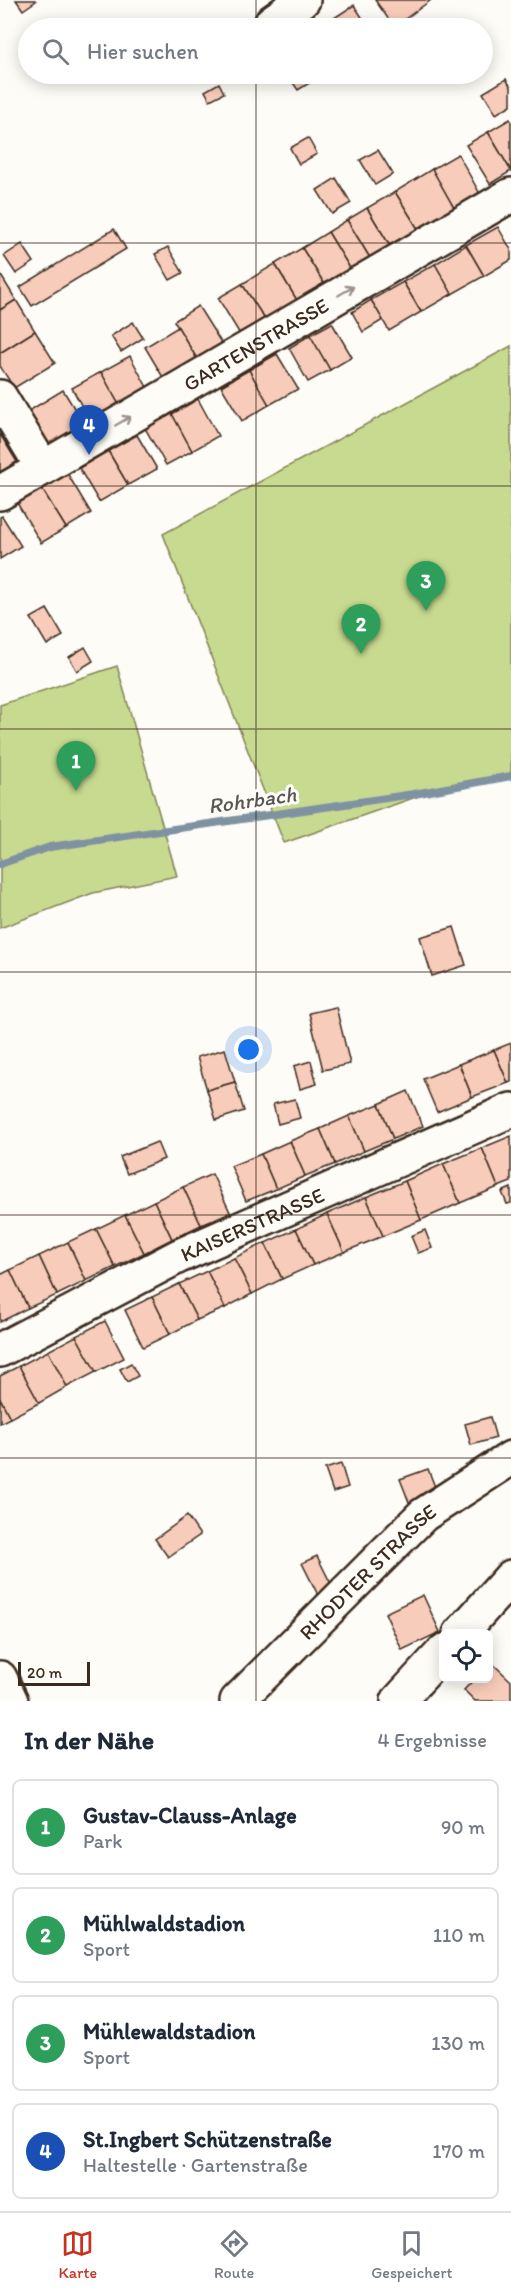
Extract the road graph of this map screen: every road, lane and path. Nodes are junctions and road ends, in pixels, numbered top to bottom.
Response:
1 (303, 0) edge
2 (276, 18) edge
3 (511, 195) edge
4 (0, 397) edge
5 (43, 468) junction
6 (0, 493) edge
7 (511, 1110) edge
8 (0, 1350) edge
9 (511, 1458) edge
10 (511, 1577) edge
11 (464, 1629) edge
12 (439, 1656) edge
13 (0, 1678) edge
14 (11, 1701) edge
15 (237, 1701) edge
16 (398, 1701) edge

1 - 2 street
5 -> 3 street, GARTENSTRASSE
4 - 5 street
5 - 6 street, GARTENSTRASSE
7 - 8 street, KAISERSTRASSE
9 - 15 street, RHODTER STRASSE
10 - 11 street
12 - 16 street
13 - 14 street

